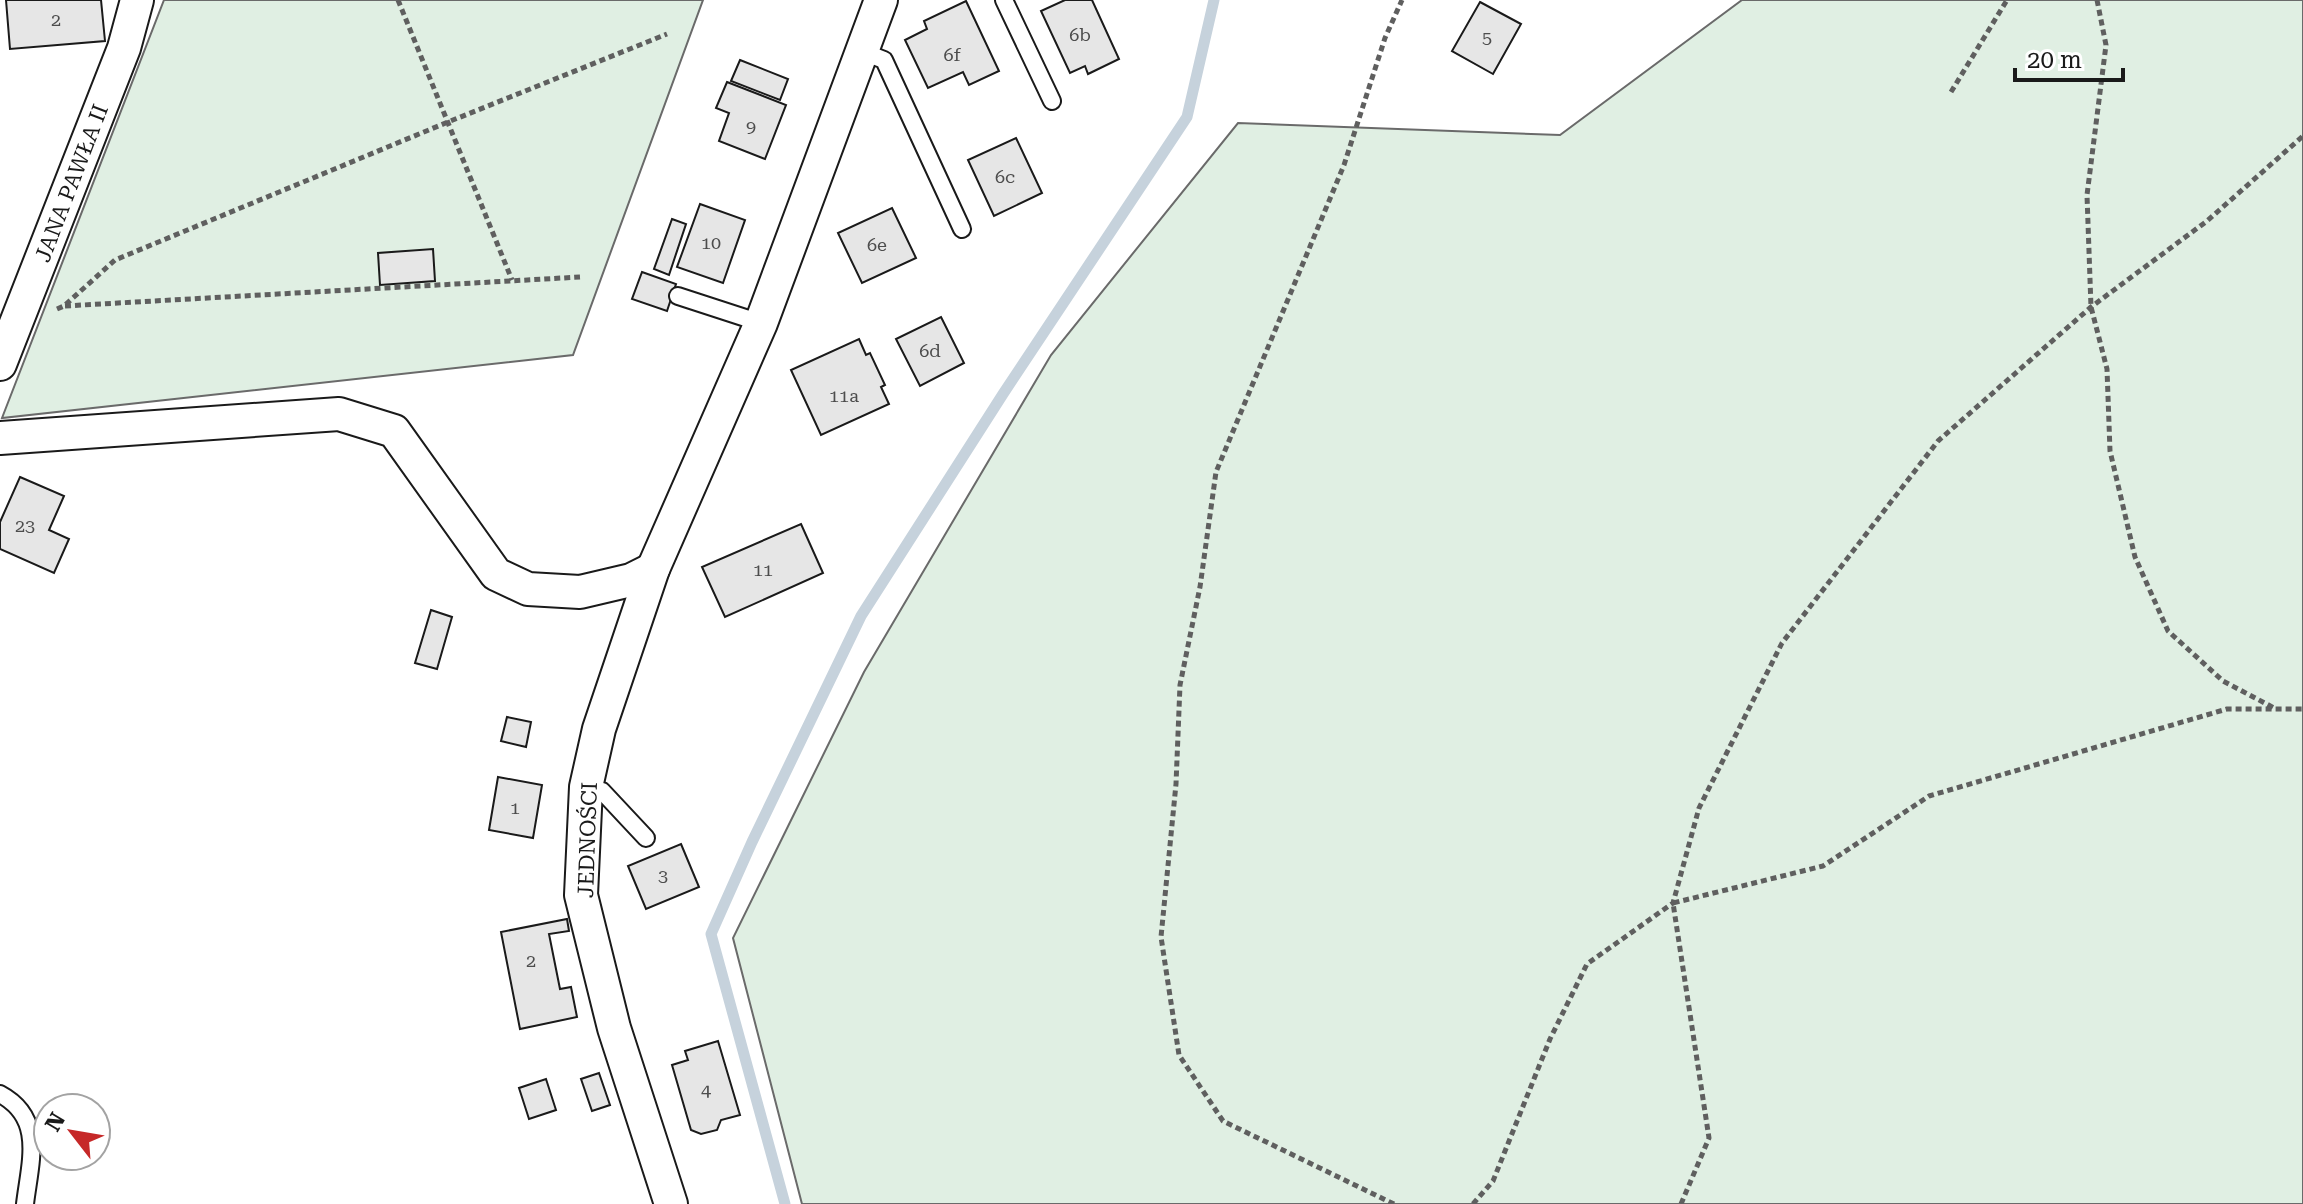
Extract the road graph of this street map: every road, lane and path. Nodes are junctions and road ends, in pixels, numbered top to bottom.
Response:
1 (137, 0) edge
2 (398, 0) edge
3 (881, 0) edge
4 (1004, 0) edge
5 (1402, 0) edge
6 (2007, 0) edge
7 (2097, 0) edge
8 (667, 34) dead end
9 (861, 51) junction
10 (1951, 92) dead end
11 (1052, 101) dead end
12 (448, 122) junction
13 (2303, 136) edge
14 (962, 229) dead end
15 (580, 277) dead end
16 (512, 280) junction
17 (678, 296) dead end
18 (2091, 307) junction
19 (761, 323) junction
20 (0, 364) edge
21 (0, 438) edge
22 (653, 569) junction
23 (2277, 709) junction
24 (2303, 709) edge
25 (586, 787) junction
26 (646, 838) dead end
27 (1673, 903) junction
28 (0, 1094) edge
29 (25, 1204) edge
30 (671, 1204) edge
31 (1394, 1204) edge
32 (1473, 1204) edge
33 (1681, 1204) edge

1 - 20 street, JANA PAWŁA II
2 - 12 path
3 - 9 street, JEDNOŚCI
4 - 11 lane
5 - 31 path
6 - 10 path
7 - 18 path
8 - 12 path
9 - 14 lane
9 - 19 street, JEDNOŚCI
12 - 16 path
12 - 16 path
13 - 18 path
15 - 16 path
17 - 19 lane
18 - 23 path
18 - 27 path
19 - 22 street, JEDNOŚCI
21 - 22 street
22 - 25 street, JEDNOŚCI
23 - 24 path
23 - 27 path
25 - 26 lane
25 - 30 street, JEDNOŚCI
27 - 32 path
27 - 33 path
28 - 29 lane

